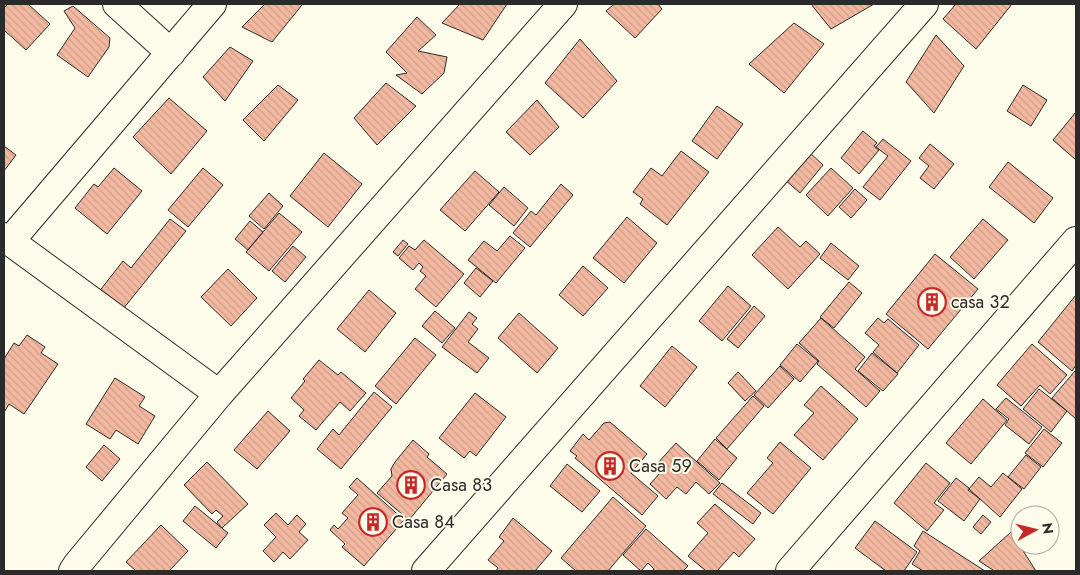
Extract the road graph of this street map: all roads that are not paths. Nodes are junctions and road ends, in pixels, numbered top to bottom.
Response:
1 (117, 4) edge
2 (212, 4) edge
3 (563, 4) edge
4 (924, 4) edge
5 (171, 53) junction
6 (7, 239) edge
7 (1076, 241) edge
8 (219, 394) junction
9 (73, 571) edge
10 (426, 571) edge
11 (790, 571) edge

1 - 5 street
2 - 5 street
3 - 8 street
4 - 10 street
5 - 6 street
6 - 8 street
7 - 11 street
8 - 9 street

